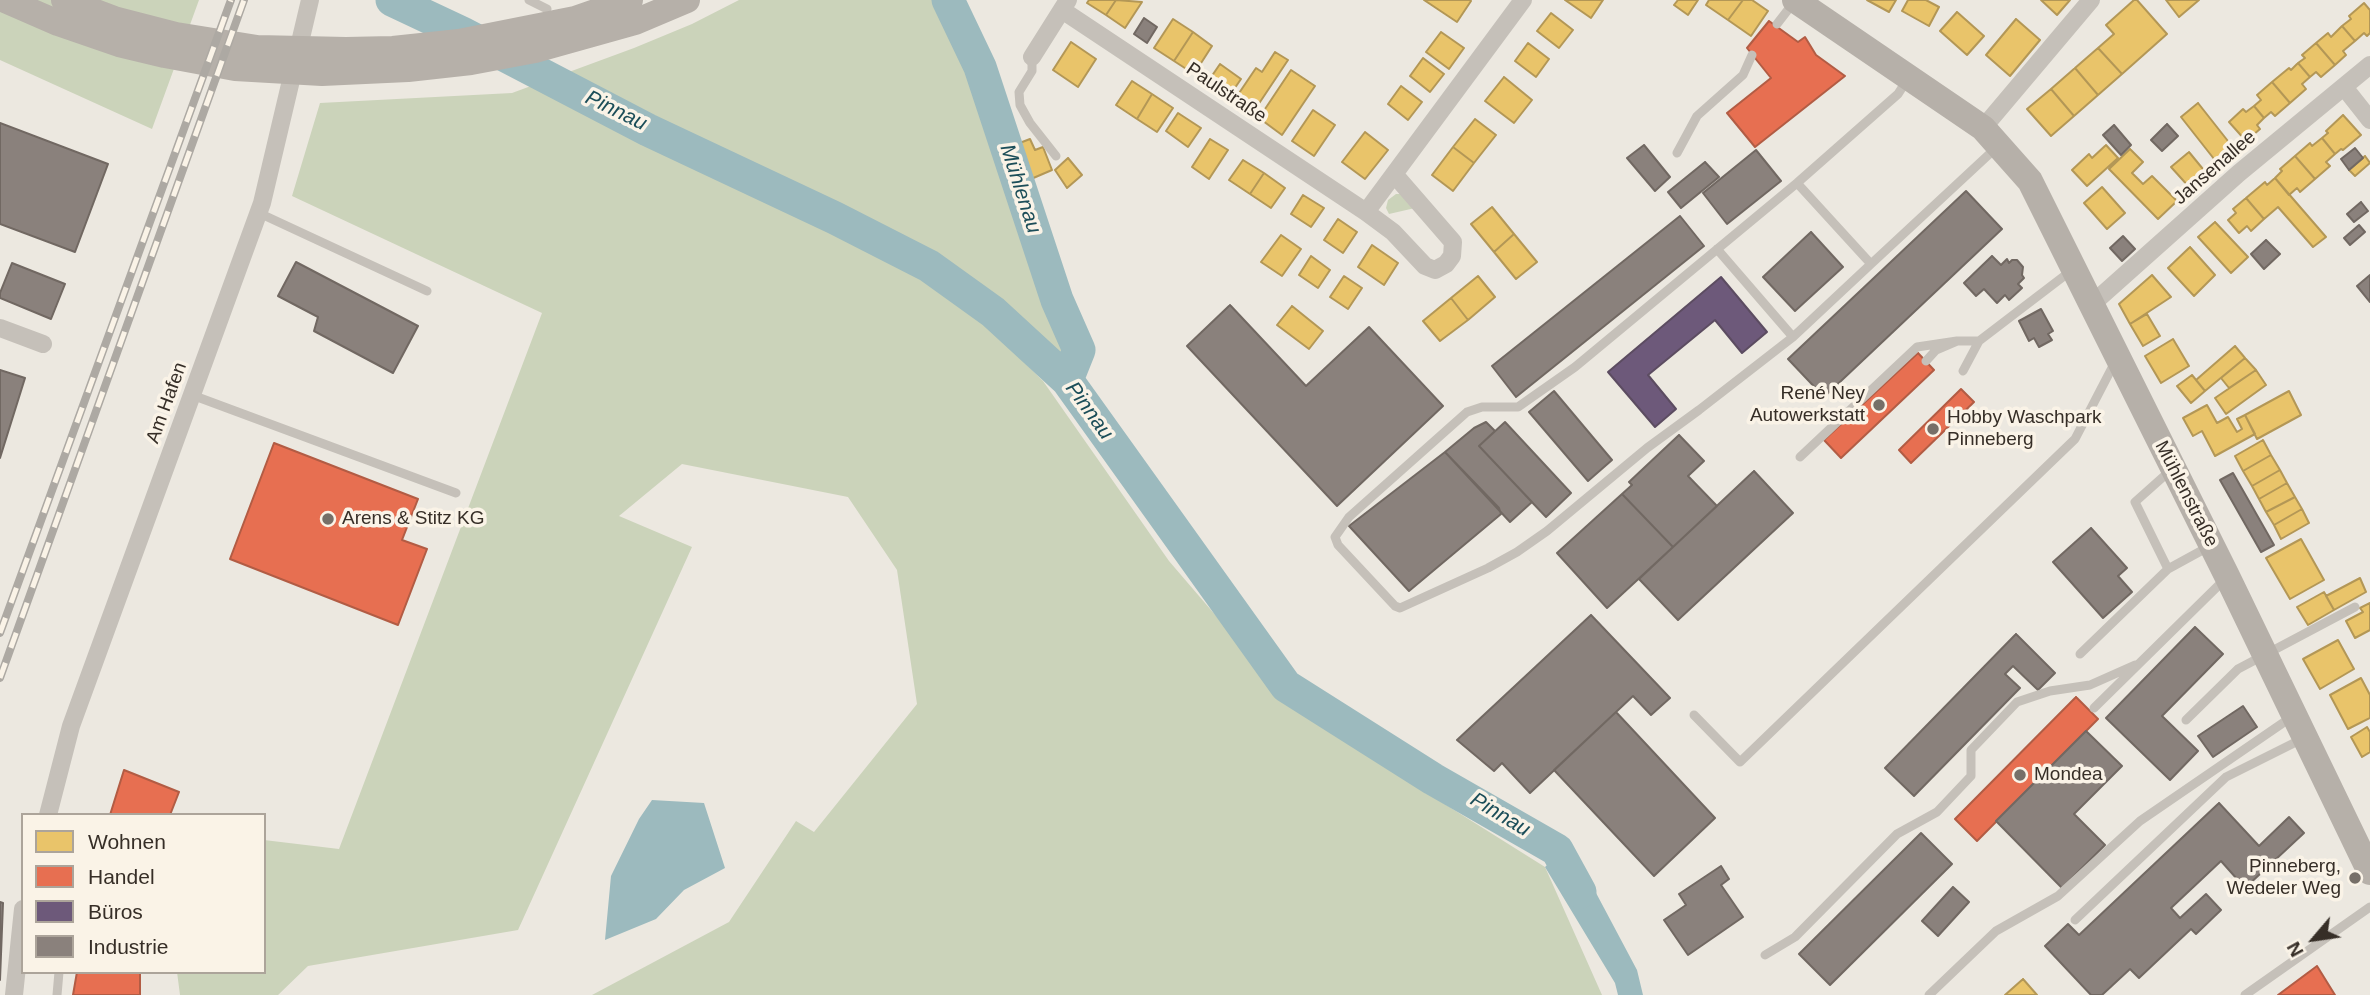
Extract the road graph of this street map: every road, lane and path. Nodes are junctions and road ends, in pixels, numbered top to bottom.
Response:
1 (5, 0) edge
2 (64, 0) edge
3 (310, 0) edge
4 (530, 0) edge
5 (630, 0) edge
6 (687, 0) edge
7 (1523, 0) edge
8 (1795, 0) edge
9 (2091, 0) edge
10 (1065, 5) edge
11 (547, 9) dead end
12 (1777, 24) dead end
13 (1752, 55) dead end
14 (1032, 57) joint
15 (2370, 65) edge
16 (1909, 77) junction
17 (2344, 87) junction
18 (2370, 120) edge
19 (1991, 137) junction
20 (1676, 153) dead end
21 (1056, 156) dead end
22 (1394, 174) junction
23 (1797, 183) junction
24 (1366, 212) junction
25 (259, 213) junction
26 (1717, 249) junction
27 (1871, 264) junction
28 (2073, 269) junction
29 (427, 290) dead end
30 (2091, 305) junction
31 (0, 328) edge
32 (1793, 337) junction
33 (1956, 341) junction
34 (1979, 341) junction
35 (43, 344) dead end
36 (2118, 358) junction
37 (1926, 361) dead end
38 (1963, 371) dead end
39 (192, 395) junction
40 (1800, 457) dead end
41 (2173, 468) junction
42 (456, 493) dead end
43 (2212, 545) junction
44 (2168, 569) junction
45 (2227, 576) junction
46 (2355, 607) dead end
47 (2080, 654) dead end
48 (2266, 655) junction
49 (2136, 666) junction
50 (2094, 708) dead end
51 (1694, 715) dead end
52 (2186, 720) dead end
53 (2300, 726) junction
54 (49, 813) edge
55 (2370, 872) edge
56 (2370, 907) edge
57 (2075, 920) dead end
58 (21, 925) edge
59 (1765, 955) dead end
60 (59, 974) edge
61 (14, 995) edge
62 (57, 995) edge
63 (1929, 995) edge
64 (2245, 995) edge

1 - 6 main road
2 - 5 main road
3 - 25 street, Am Hafen
4 - 11 lane
7 - 22 street
8 - 12 lane
8 - 16 main road, Mühlenstraße
9 - 19 street
10 - 14 street
10 - 24 street, Paulstraße
13 - 20 lane
14 - 21 lane
15 - 17 street, Jansenallee
16 - 19 main road, Mühlenstraße
16 - 23 lane
17 - 18 street
17 - 30 street, Jansenallee
19 - 27 lane
19 - 28 main road, Mühlenstraße
22 - 24 street
22 - 24 street, Paulstraße
23 - 26 lane
23 - 27 lane
25 - 29 lane
25 - 39 street, Am Hafen
26 - 32 lane
26 - 32 lane
27 - 32 lane
28 - 30 main road, Mühlenstraße
28 - 34 lane
30 - 36 main road, Mühlenstraße
31 - 35 street
33 - 34 lane
33 - 37 lane
33 - 40 lane
34 - 38 lane
36 - 41 main road, Mühlenstraße
36 - 51 lane
39 - 42 lane
39 - 54 street, Am Hafen
41 - 43 main road, Mühlenstraße
41 - 44 lane
43 - 44 lane
43 - 45 main road, Mühlenstraße
44 - 47 lane
45 - 48 main road, Mühlenstraße
45 - 49 lane
46 - 48 lane
48 - 52 lane
48 - 53 main road, Mühlenstraße
49 - 50 lane
49 - 59 lane
53 - 55 main road, Mühlenstraße
53 - 57 lane
53 - 63 lane
56 - 64 lane
58 - 61 street
60 - 62 lane

